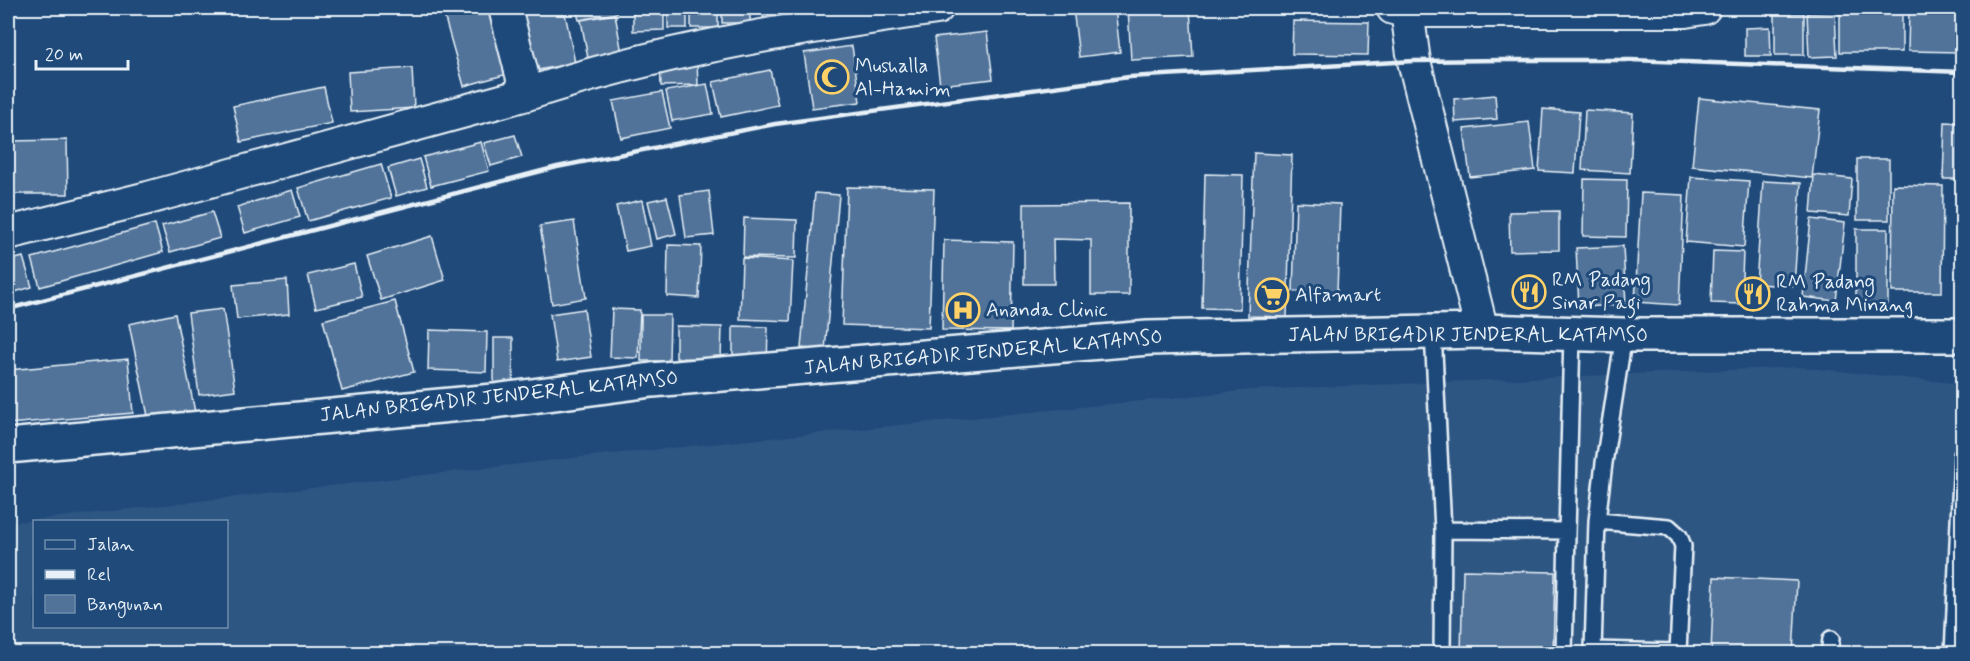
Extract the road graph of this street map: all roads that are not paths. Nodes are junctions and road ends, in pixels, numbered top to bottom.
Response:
1 (505, 8) edge
2 (937, 8) edge
3 (1704, 8) edge
4 (1400, 9) edge
5 (527, 94) junction
6 (8, 233) edge
7 (1482, 331) junction
8 (1433, 332) junction
9 (1572, 333) junction
10 (1624, 335) junction
11 (1962, 335) edge
12 (8, 446) edge
13 (1962, 455) edge
14 (1597, 521) junction
15 (1443, 530) junction
16 (1567, 531) junction
17 (1960, 557) edge
18 (1442, 654) edge
19 (1564, 654) edge
20 (1953, 654) edge

1 - 5 street
2 - 5 street
3 - 4 street
4 - 7 street
5 - 6 street
7 - 8 highway, JALAN BRIGADIR JENDERAL KATAMSO
7 - 9 highway, JALAN BRIGADIR JENDERAL KATAMSO
8 - 12 highway, JALAN BRIGADIR JENDERAL KATAMSO
8 - 15 lane
9 - 10 highway, JALAN BRIGADIR JENDERAL KATAMSO
9 - 16 lane
10 - 11 highway, JALAN BRIGADIR JENDERAL KATAMSO
10 - 14 lane
13 - 17 lane
14 - 14 lane
15 - 16 lane
15 - 18 lane
16 - 19 lane
17 - 20 lane

